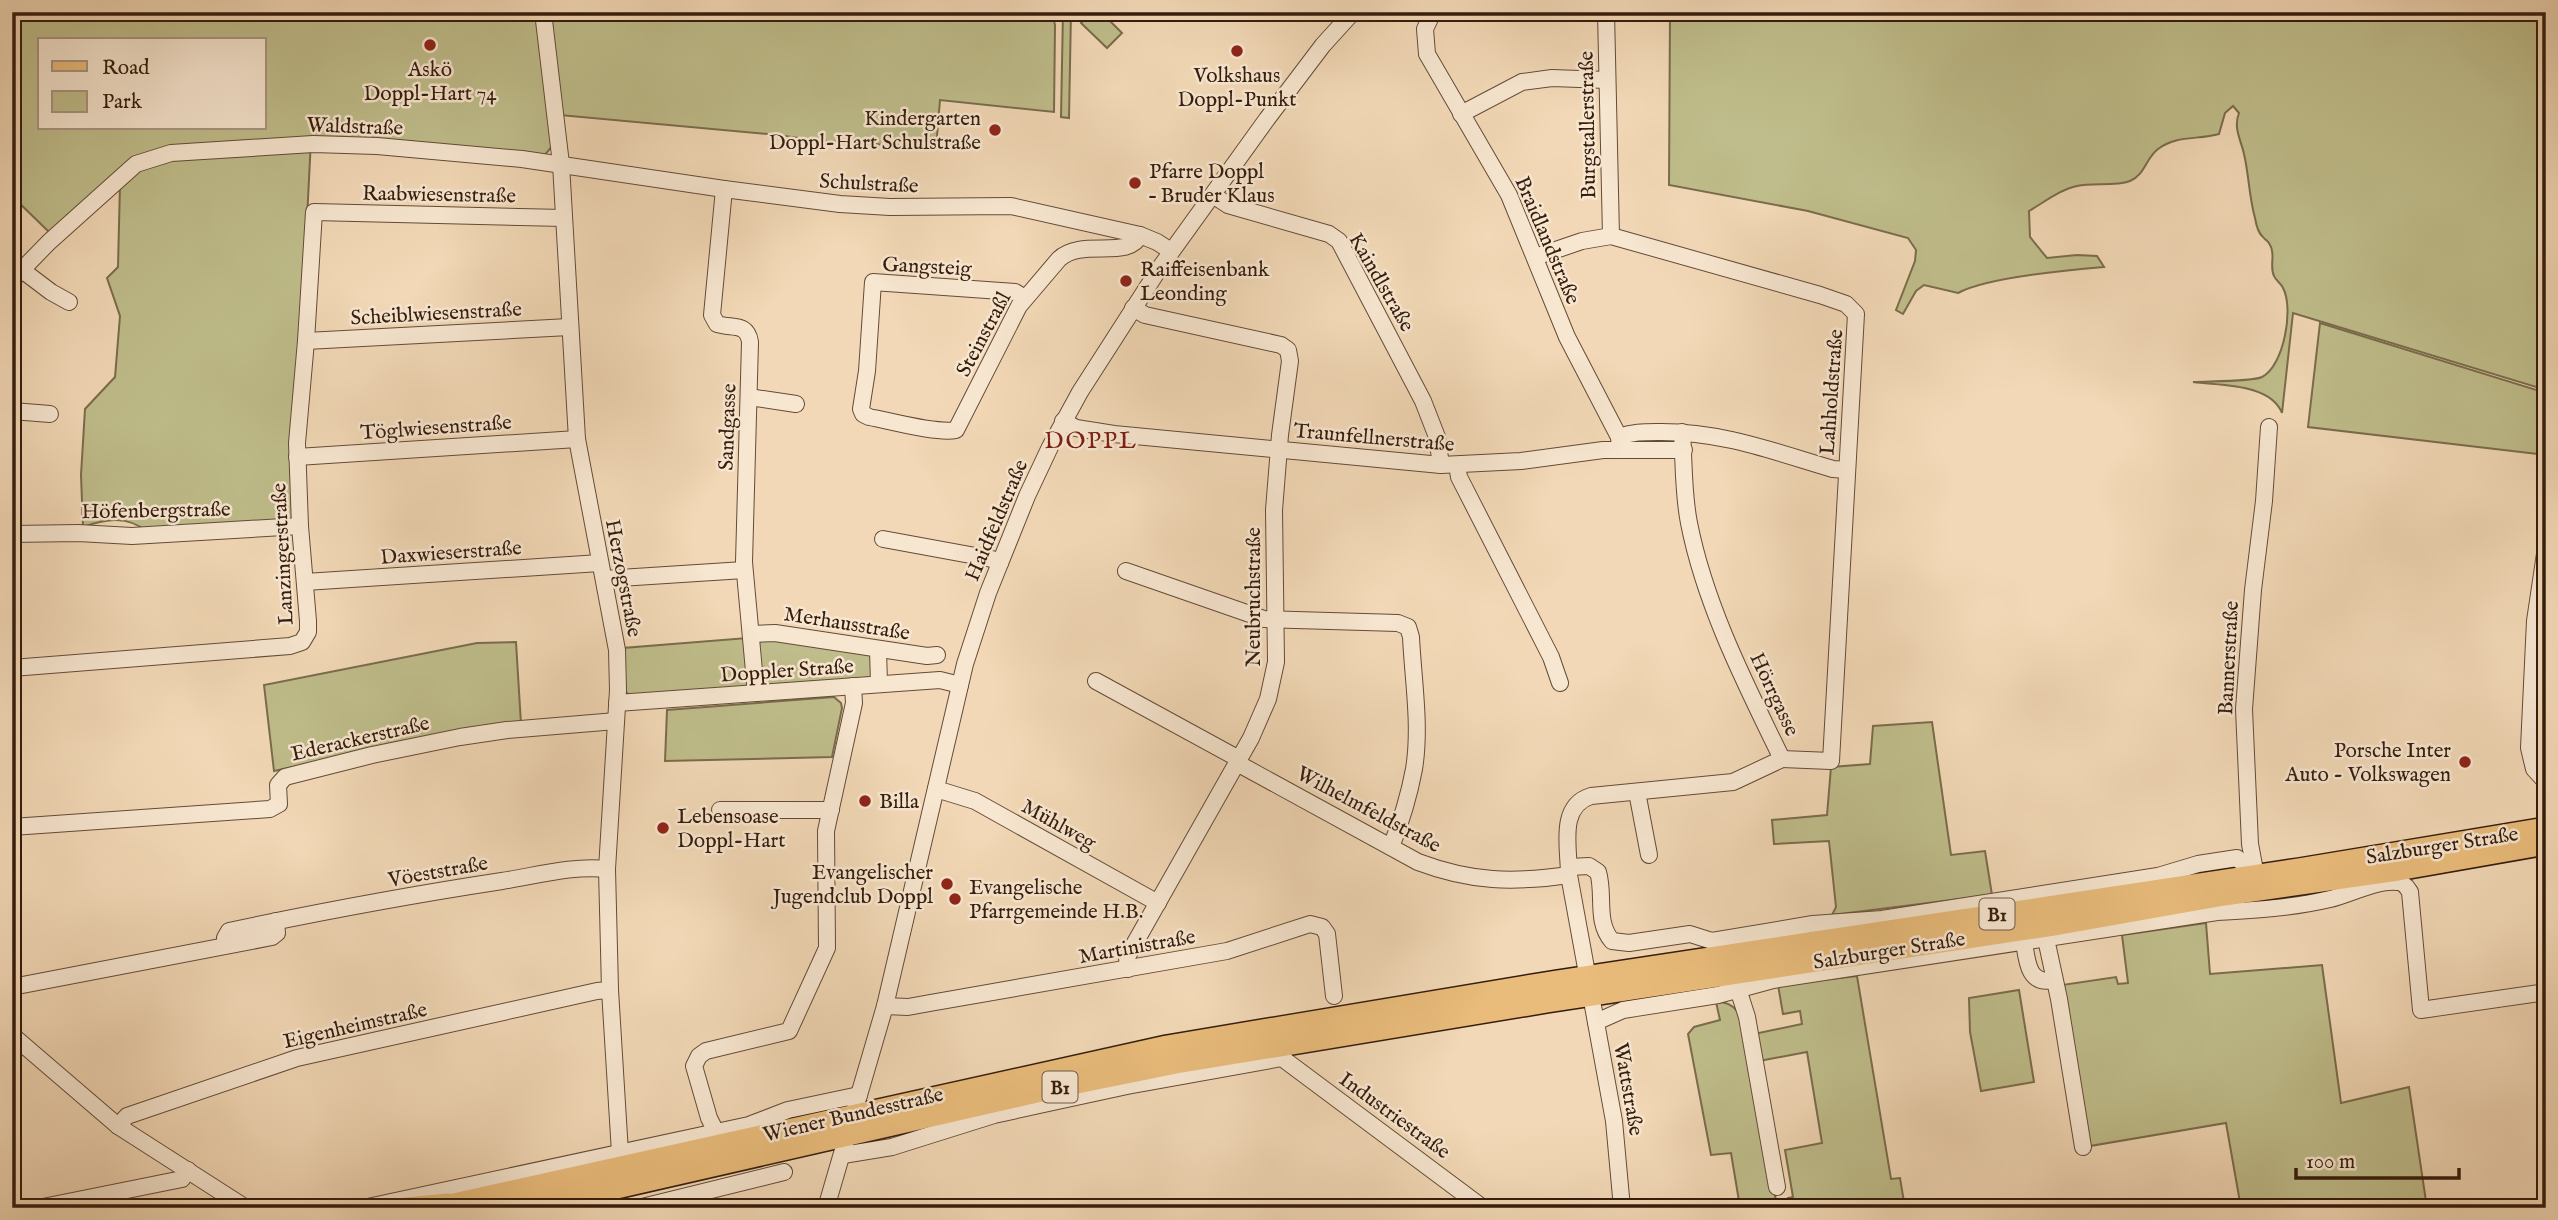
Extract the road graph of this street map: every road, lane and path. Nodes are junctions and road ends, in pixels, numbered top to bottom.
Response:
1 (543, 12) edge
2 (1353, 12) edge
3 (1433, 12) edge
4 (1606, 12) edge
5 (1607, 80) junction
6 (1461, 114) junction
7 (561, 164) junction
8 (723, 189) junction
9 (1213, 195) junction
10 (314, 212) joint
11 (564, 218) junction
12 (1140, 235) junction
13 (1611, 236) junction
14 (1171, 251) junction
15 (1535, 257) junction
16 (17, 275) edge
17 (1025, 298) junction
18 (69, 302) dead end
19 (1133, 307) junction
20 (569, 327) junction
21 (306, 341) junction
22 (749, 397) junction
23 (796, 404) dead end
24 (12, 411) edge
25 (50, 414) dead end
26 (863, 414) joint
27 (1063, 421) junction
28 (2270, 427) dead end
29 (1682, 432) junction
30 (576, 439) junction
31 (1619, 443) junction
32 (1278, 450) junction
33 (1684, 450) junction
34 (297, 457) junction
35 (1449, 465) junction
36 (1847, 470) junction
37 (300, 526) junction
38 (12, 534) edge
39 (883, 539) dead end
40 (2546, 547) edge
41 (1000, 563) junction
42 (744, 570) junction
43 (602, 571) junction
44 (1126, 571) dead end
45 (305, 582) junction
46 (1275, 620) junction
47 (751, 634) junction
48 (878, 649) junction
49 (937, 655) dead end
50 (12, 667) edge
51 (1096, 681) dead end
52 (1560, 683) dead end
53 (879, 684) junction
54 (960, 685) junction
55 (853, 686) junction
56 (757, 693) junction
57 (617, 703) junction
58 (616, 721) junction
59 (1782, 759) junction
60 (1238, 761) junction
61 (2546, 782) edge
62 (936, 789) junction
63 (1637, 792) junction
64 (720, 810) dead end
65 (831, 810) junction
66 (12, 827) edge
67 (2546, 828) edge
68 (2546, 844) edge
69 (1391, 848) junction
70 (1648, 855) dead end
71 (607, 869) junction
72 (1569, 871) junction
73 (2259, 892) junction
74 (1158, 903) junction
75 (2046, 939) junction
76 (2024, 942) junction
77 (1128, 969) junction
78 (2053, 979) junction
79 (12, 987) edge
80 (1589, 987) junction
81 (1738, 989) junction
82 (610, 990) junction
83 (2546, 992) edge
84 (1334, 996) dead end
85 (885, 1006) junction
86 (1597, 1022) junction
87 (12, 1035) edge
88 (1276, 1044) junction
89 (952, 1112) junction
90 (976, 1122) junction
91 (851, 1125) junction
92 (118, 1126) junction
93 (716, 1132) junction
94 (2083, 1147) dead end
95 (620, 1153) junction
96 (188, 1170) junction
97 (784, 1172) dead end
98 (1777, 1186) dead end
99 (445, 1206) edge
100 (246, 1207) edge
101 (38, 1208) edge
102 (363, 1208) edge
103 (406, 1208) edge
104 (529, 1208) edge
105 (590, 1208) edge
106 (604, 1208) edge
107 (638, 1208) edge
108 (826, 1208) edge
109 (1483, 1208) edge
110 (1622, 1208) edge

1 - 7 street, Herzogstraße
2 - 9 street, Haidfeldstraße
3 - 6 street, Braidlandstraße
4 - 5 street, Burgstallerstraße
5 - 6 street
5 - 13 street, Burgstallerstraße
6 - 15 street, Braidlandstraße
7 - 8 street, Schulstraße
7 - 11 street, Herzogstraße
7 - 16 street, Waldstraße
8 - 12 street, Schulstraße
8 - 22 street, Sandgasse
9 - 14 street, Haidfeldstraße
9 - 35 street, Kaindlstraße
10 - 11 street, Raabwiesenstraße
10 - 21 street, Lanzingerstraße
11 - 20 street, Herzogstraße
12 - 14 street, Schulstraße
12 - 17 street, Steinstraßl
13 - 15 street, Lahholdstraße
13 - 36 street, Lahholdstraße
14 - 19 street, Haidfeldstraße
15 - 31 street, Braidlandstraße
16 - 18 street, Waldstraße
17 - 26 street, Steinstraßl
17 - 26 street, Gangsteig
19 - 27 street, Haidfeldstraße
19 - 32 street, Neubruchstraße
20 - 21 street, Scheiblwiesenstraße
20 - 30 street, Herzogstraße
21 - 34 street, Lanzingerstraße
22 - 23 street
22 - 42 street, Sandgasse
24 - 25 street
27 - 32 street, Traunfellnerstraße
27 - 41 street, Haidfeldstraße
28 - 73 street, Bannerstraße
29 - 31 street, Traunfellnerstraße
29 - 33 street, Hörrgasse
29 - 36 street, Traunfellnerstraße
30 - 34 street, Töglwiesenstraße
30 - 43 street, Herzogstraße
31 - 33 street, Traunfellnerstraße
31 - 35 street, Traunfellnerstraße
32 - 35 street, Traunfellnerstraße
32 - 46 street, Neubruchstraße
33 - 59 street, Hörrgasse
34 - 37 street, Lanzingerstraße
35 - 52 street, Kaindlstraße
36 - 59 street, Lahholdstraße
37 - 38 street, Höfenbergstraße
37 - 45 street, Lanzingerstraße
39 - 41 street
40 - 61 street
41 - 54 street, Haidfeldstraße
42 - 43 street
42 - 47 street, Sandgasse
43 - 45 street, Daxwieserstraße
43 - 57 street, Herzogstraße
44 - 46 street
45 - 50 street, Lanzingerstraße
46 - 60 street, Neubruchstraße
46 - 69 street
47 - 48 street, Merhausstraße
47 - 56 street, Sandgasse
48 - 49 street, Merhausstraße
48 - 53 street
51 - 60 street, Wilhelmfeldstraße
53 - 54 street, Doppler Straße
53 - 55 street, Doppler Straße
54 - 62 street, Haidfeldstraße
55 - 56 street, Doppler Straße
55 - 65 street
56 - 57 street, Doppler Straße
57 - 58 street, Herzogstraße
58 - 66 street, Ederackerstraße
58 - 71 street, Herzogstraße
59 - 63 street, Hörrgasse
60 - 69 street, Wilhelmfeldstraße
60 - 74 street, Neubruchstraße
62 - 74 street, Mühlweg
62 - 85 street, Haidfeldstraße
63 - 70 street
63 - 72 street, Hörrgasse
64 - 65 street
65 - 93 street
67 - 73 main road, Salzburger Straße / B1
68 - 73 main road, Salzburger Straße / B1
69 - 72 street, Wilhelmfeldstraße
71 - 79 street, Vöeststraße
71 - 82 street, Herzogstraße
72 - 73 street, Salzburger Straße
72 - 80 street
73 - 75 street, Salzburger Straße
73 - 80 main road, Salzburger Straße / B1
73 - 83 street, Salzburger Straße
74 - 77 street, Neubruchstraße
75 - 76 street, Salzburger Straße
75 - 78 street
76 - 78 street
76 - 81 street, Salzburger Straße
77 - 84 street, Martinistraße
77 - 85 street, Martinistraße
78 - 94 street
80 - 86 street, Wattstraße
80 - 88 main road, Salzburger Straße / B1
81 - 86 street, Salzburger Straße
81 - 98 street
82 - 92 street, Eigenheimstraße
82 - 95 street, Herzogstraße
85 - 91 street, Haidfeldstraße
86 - 110 street, Wattstraße
87 - 92 street
88 - 89 main road, Wiener Bundesstraße / B1
88 - 90 street, Wiener Bundesstraße
88 - 91 main road, Wiener Bundesstraße / B1
88 - 109 street, Industriestraße
89 - 90 street, Wiener Bundesstraße
89 - 91 main road, Wiener Bundesstraße / B1
90 - 91 street, Wiener Bundesstraße
91 - 93 street, Wiener Bundesstraße
91 - 99 main road, Wiener Bundesstraße / B1
91 - 104 main road, Wiener Bundesstraße / B1
91 - 108 street, Haidfeldstraße
92 - 96 street
93 - 95 street, Wiener Bundesstraße
95 - 102 street, Wiener Bundesstraße
96 - 100 street
96 - 101 street
97 - 107 street, Wiener Bundesstraße
99 - 103 main road, Wiener Bundesstraße
105 - 106 street

